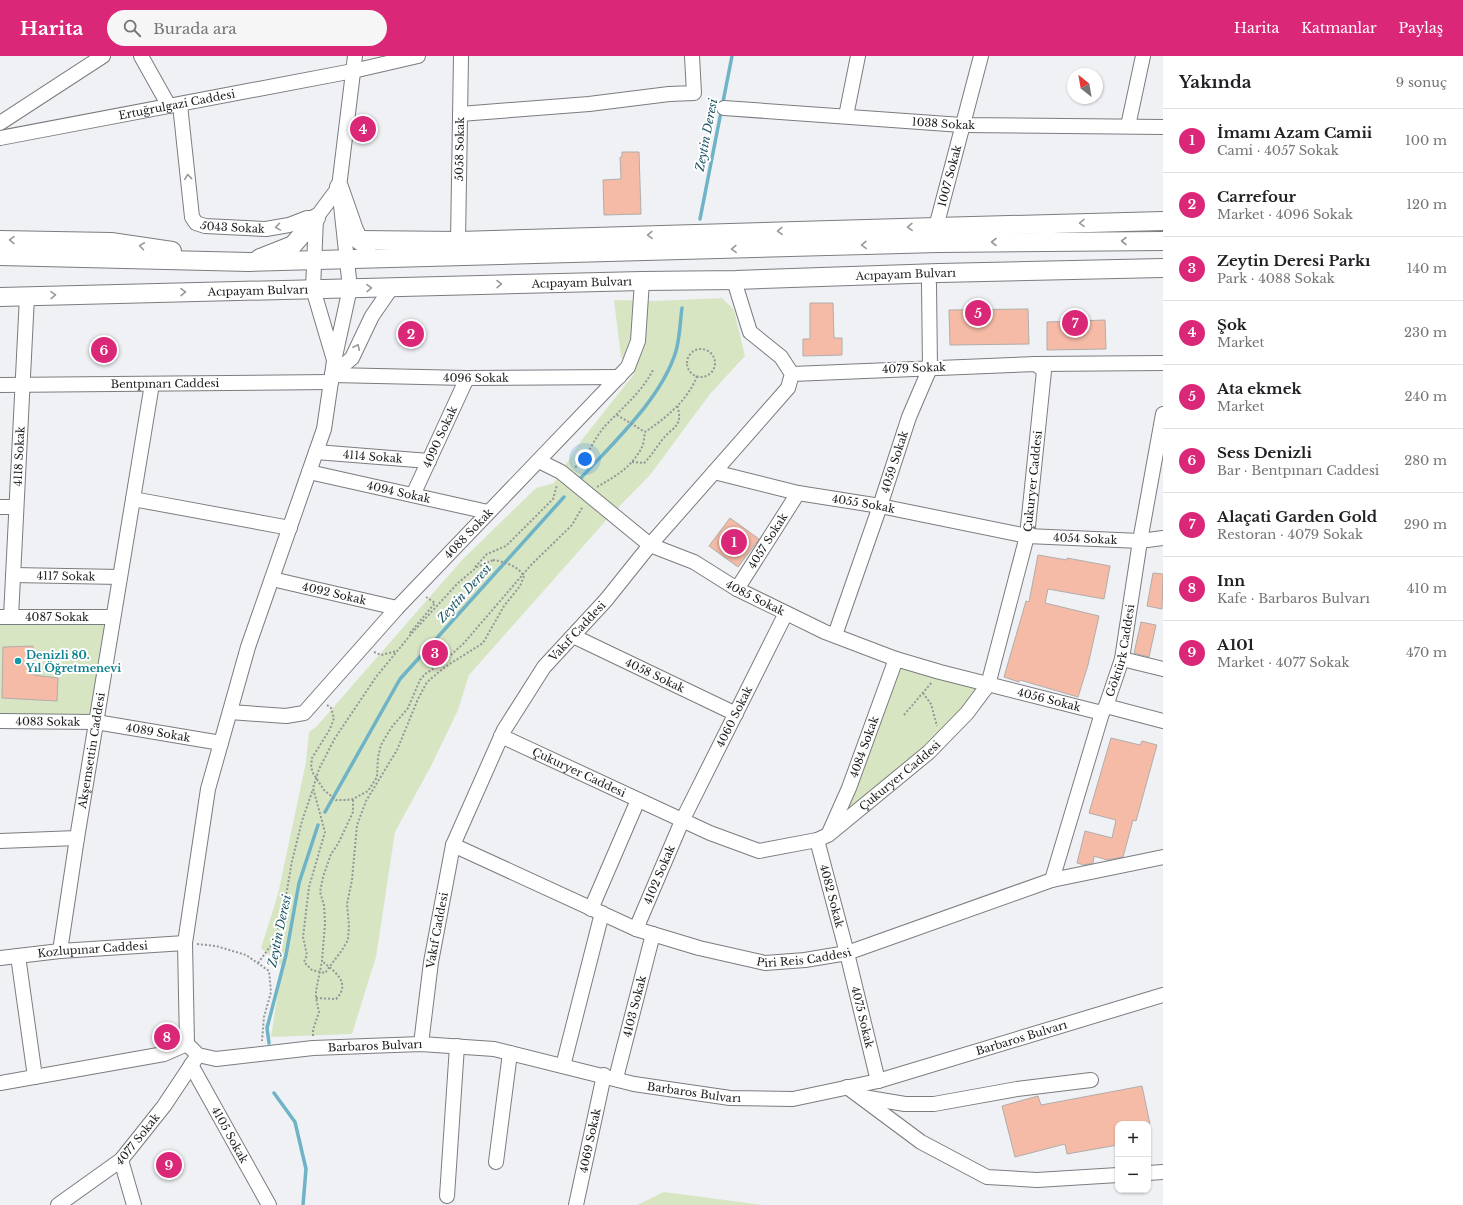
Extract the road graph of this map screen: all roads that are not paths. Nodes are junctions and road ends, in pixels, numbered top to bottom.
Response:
1 (103, 56) edge
2 (141, 56) edge
3 (355, 56) edge
4 (418, 56) edge
5 (461, 56) edge
6 (692, 56) edge
7 (858, 56) edge
8 (981, 56) edge
9 (1143, 56) edge
10 (353, 71) junction
11 (174, 106) junction
12 (724, 108) dead end
13 (460, 114) junction
14 (846, 116) junction
15 (0, 123) edge
16 (962, 125) junction
17 (1128, 126) junction
18 (1163, 127) edge
19 (0, 138) edge
20 (339, 187) junction
21 (316, 218) junction
22 (1163, 221) edge
23 (936, 226) junction
24 (0, 240) edge
25 (359, 240) junction
26 (458, 241) junction
27 (1163, 241) edge
28 (0, 256) edge
29 (347, 260) junction
30 (384, 260) junction
31 (314, 261) junction
32 (249, 262) junction
33 (1163, 268) edge
34 (736, 280) junction
35 (642, 281) junction
36 (929, 284) dead end
37 (392, 287) junction
38 (350, 288) junction
39 (313, 289) junction
40 (27, 296) junction
41 (0, 297) edge
42 (334, 361) junction
43 (1163, 363) edge
44 (930, 368) junction
45 (1040, 368) junction
46 (792, 374) junction
47 (619, 377) junction
48 (467, 378) junction
49 (331, 379) junction
50 (152, 384) junction
51 (0, 386) edge
52 (22, 386) junction
53 (1163, 414) edge
54 (316, 452) junction
55 (429, 461) junction
56 (539, 461) junction
57 (309, 472) junction
58 (714, 472) junction
59 (798, 493) junction
60 (413, 495) junction
61 (133, 499) junction
62 (880, 506) junction
63 (0, 507) edge
64 (16, 507) junction
65 (488, 512) junction
66 (290, 528) junction
67 (1020, 535) junction
68 (1161, 538) edge
69 (1140, 541) junction
70 (650, 545) junction
71 (13, 575) junction
72 (120, 577) junction
73 (272, 579) junction
74 (737, 589) junction
75 (397, 608) junction
76 (786, 613) junction
77 (5, 617) edge
78 (113, 617) junction
79 (573, 636) junction
80 (835, 636) junction
81 (896, 659) junction
82 (1122, 660) junction
83 (1163, 669) edge
84 (992, 686) junction
85 (1104, 709) junction
86 (230, 712) junction
87 (736, 714) junction
88 (0, 720) edge
89 (1163, 721) edge
90 (96, 722) junction
91 (501, 736) junction
92 (221, 743) junction
93 (638, 800) junction
94 (682, 820) junction
95 (822, 837) junction
96 (77, 838) junction
97 (0, 841) edge
98 (453, 845) junction
99 (1163, 857) edge
100 (1052, 880) junction
101 (597, 911) junction
102 (636, 928) junction
103 (653, 934) junction
104 (185, 943) junction
105 (60, 951) junction
106 (847, 953) junction
107 (18, 956) junction
108 (0, 958) edge
109 (1162, 994) edge
110 (187, 1044) junction
111 (421, 1044) junction
112 (457, 1046) junction
113 (510, 1053) junction
114 (195, 1060) junction
115 (563, 1066) junction
116 (35, 1077) junction
117 (610, 1077) junction
118 (1091, 1080) dead end
119 (878, 1081) junction
120 (0, 1083) edge
121 (847, 1087) junction
122 (861, 1097) junction
123 (121, 1160) junction
124 (496, 1162) dead end
125 (1163, 1172) edge
126 (1151, 1173) edge
127 (1115, 1175) edge
128 (447, 1196) dead end
129 (58, 1205) edge
130 (134, 1205) edge
131 (269, 1205) edge
132 (576, 1205) edge

1 - 15 street
2 - 11 street
3 - 10 street
4 - 10 street, Ertuğrulgazi Caddesi
5 - 13 street, 5058 Sokak
6 - 13 street
7 - 14 street
8 - 16 street, 1007 Sokak
9 - 17 street
10 - 11 street, Ertuğrulgazi Caddesi
10 - 20 street
11 - 19 street, Ertuğrulgazi Caddesi
21 -> 11 street, 5043 Sokak
12 - 14 street, 1038 Sokak
13 - 26 street, 5058 Sokak
14 - 16 street, 1038 Sokak
16 - 17 street, 1038 Sokak
16 - 23 street, 1007 Sokak
17 - 18 street, 1038 Sokak
20 - 21 street
20 - 25 main road
20 - 29 street
21 - 31 street
21 - 32 main road
22 -> 23 main road
23 -> 26 main road
32 -> 24 main road
25 - 26 main road
25 - 30 main road
27 -> 30 main road
28 - 32 main road
29 - 30 main road
29 - 31 main road
29 - 38 street
31 - 32 main road
31 - 39 street
33 - 34 main road, Acıpayam Bulvarı
34 - 35 main road, Acıpayam Bulvarı
34 - 46 street
37 -> 35 main road, Acıpayam Bulvarı
35 - 47 street, 4088 Sokak
36 - 44 street, 4059 Sokak
38 -> 37 main road, Acıpayam Bulvarı
49 -> 37 street
38 - 39 main road, Acıpayam Bulvarı
38 - 42 street
40 -> 39 main road, Acıpayam Bulvarı
39 - 42 street
40 - 41 main road, Acıpayam Bulvarı
40 - 52 street, 4118 Sokak
42 - 49 street
43 - 45 street, 4079 Sokak
44 - 45 street, 4079 Sokak
44 - 46 street, 4079 Sokak
44 - 62 street, 4059 Sokak
45 - 67 street, Çukuryer Caddesi
46 - 58 street, Vakıf Caddesi
47 - 48 street, 4096 Sokak
47 - 56 street, 4088 Sokak
48 - 49 street, 4096 Sokak
48 - 55 street, 4090 Sokak
49 - 50 street, Bentpınarı Caddesi
49 - 54 street
50 - 52 street, Bentpınarı Caddesi
50 - 61 street, Akşemsettin Caddesi
51 - 52 street, Bentpınarı Caddesi
52 - 64 street, 4118 Sokak
53 - 69 street, Göktürk Caddesi
54 - 55 street, 4114 Sokak
54 - 57 street
55 - 60 street, 4090 Sokak
56 - 65 street, 4088 Sokak
56 - 70 street, 4085 Sokak
57 - 60 street, 4094 Sokak
57 - 66 street
58 - 59 street, 4055 Sokak
58 - 70 street, Vakıf Caddesi
59 - 62 street, 4055 Sokak
59 - 74 street, 4057 Sokak
60 - 65 street, 4094 Sokak
61 - 66 street
61 - 72 street, Akşemsettin Caddesi
62 - 67 street, 4055 Sokak
62 - 80 street, 4059 Sokak
63 - 64 street
64 - 71 street, 4118 Sokak
65 - 75 street, 4088 Sokak
66 - 73 street
67 - 69 street, 4054 Sokak
67 - 84 street, Çukuryer Caddesi
68 - 69 street, 4054 Sokak
69 - 82 street, Göktürk Caddesi
70 - 74 street, 4085 Sokak
70 - 79 street, Vakıf Caddesi
71 - 72 street, 4117 Sokak
71 - 77 street, 4118 Sokak
72 - 78 street, Akşemsettin Caddesi
73 - 75 street, 4092 Sokak
73 - 86 street
74 - 76 street, 4085 Sokak
75 - 86 street, 4088 Sokak
76 - 80 street, 4085 Sokak
76 - 87 street, 4060 Sokak
77 - 78 street, 4087 Sokak
78 - 90 street, Akşemsettin Caddesi
79 - 87 street, 4058 Sokak
79 - 91 street, Vakıf Caddesi
80 - 81 street, 4085 Sokak
81 - 84 street, 4085 Sokak
81 - 95 street, 4084 Sokak
82 - 83 street
82 - 85 street, Göktürk Caddesi
84 - 85 street, 4056 Sokak
84 - 95 street, Çukuryer Caddesi
85 - 89 street, 4056 Sokak
85 - 100 street, Göktürk Caddesi
86 - 92 street
87 - 94 street, 4060 Sokak
88 - 90 street, 4083 Sokak
90 - 92 street, 4089 Sokak
90 - 96 street, Akşemsettin Caddesi
91 - 93 street, Çukuryer Caddesi
91 - 98 street, Vakıf Caddesi
92 - 104 street
93 - 94 street, Çukuryer Caddesi
93 - 101 street
94 - 95 street, Çukuryer Caddesi
94 - 102 street, 4102 Sokak
95 - 106 street, 4082 Sokak
96 - 97 street
96 - 105 street, Akşemsettin Caddesi
98 - 101 street, Piri Reis Caddesi
98 - 111 street, Vakıf Caddesi
99 - 100 street, Piri Reis Caddesi
100 - 106 street, Piri Reis Caddesi
101 - 102 street, Piri Reis Caddesi
101 - 115 street
102 - 103 street, Piri Reis Caddesi
103 - 106 street, Piri Reis Caddesi
103 - 117 street, 4103 Sokak
104 - 105 street, Kozlupınar Caddesi
104 - 110 street
105 - 107 street, Kozlupınar Caddesi
106 - 119 street, 4075 Sokak
107 - 108 street, Kozlupınar Caddesi
107 - 116 street
109 - 119 street, Barbaros Bulvarı
110 - 114 street, 4105 Sokak
110 - 116 street
111 - 112 street, Barbaros Bulvarı
111 - 114 street, Barbaros Bulvarı
112 - 113 street, Barbaros Bulvarı
112 - 128 street
113 - 115 street, Barbaros Bulvarı
113 - 124 street
114 - 123 street, 4077 Sokak
114 - 131 street, 4105 Sokak
115 - 117 street, Barbaros Bulvarı
116 - 120 street
117 - 121 street, Barbaros Bulvarı
117 - 132 street, 4069 Sokak
118 - 122 street
119 - 121 street, Barbaros Bulvarı
121 - 122 street
122 - 127 street
123 - 129 street, 4077 Sokak
123 - 130 street
125 - 126 street

